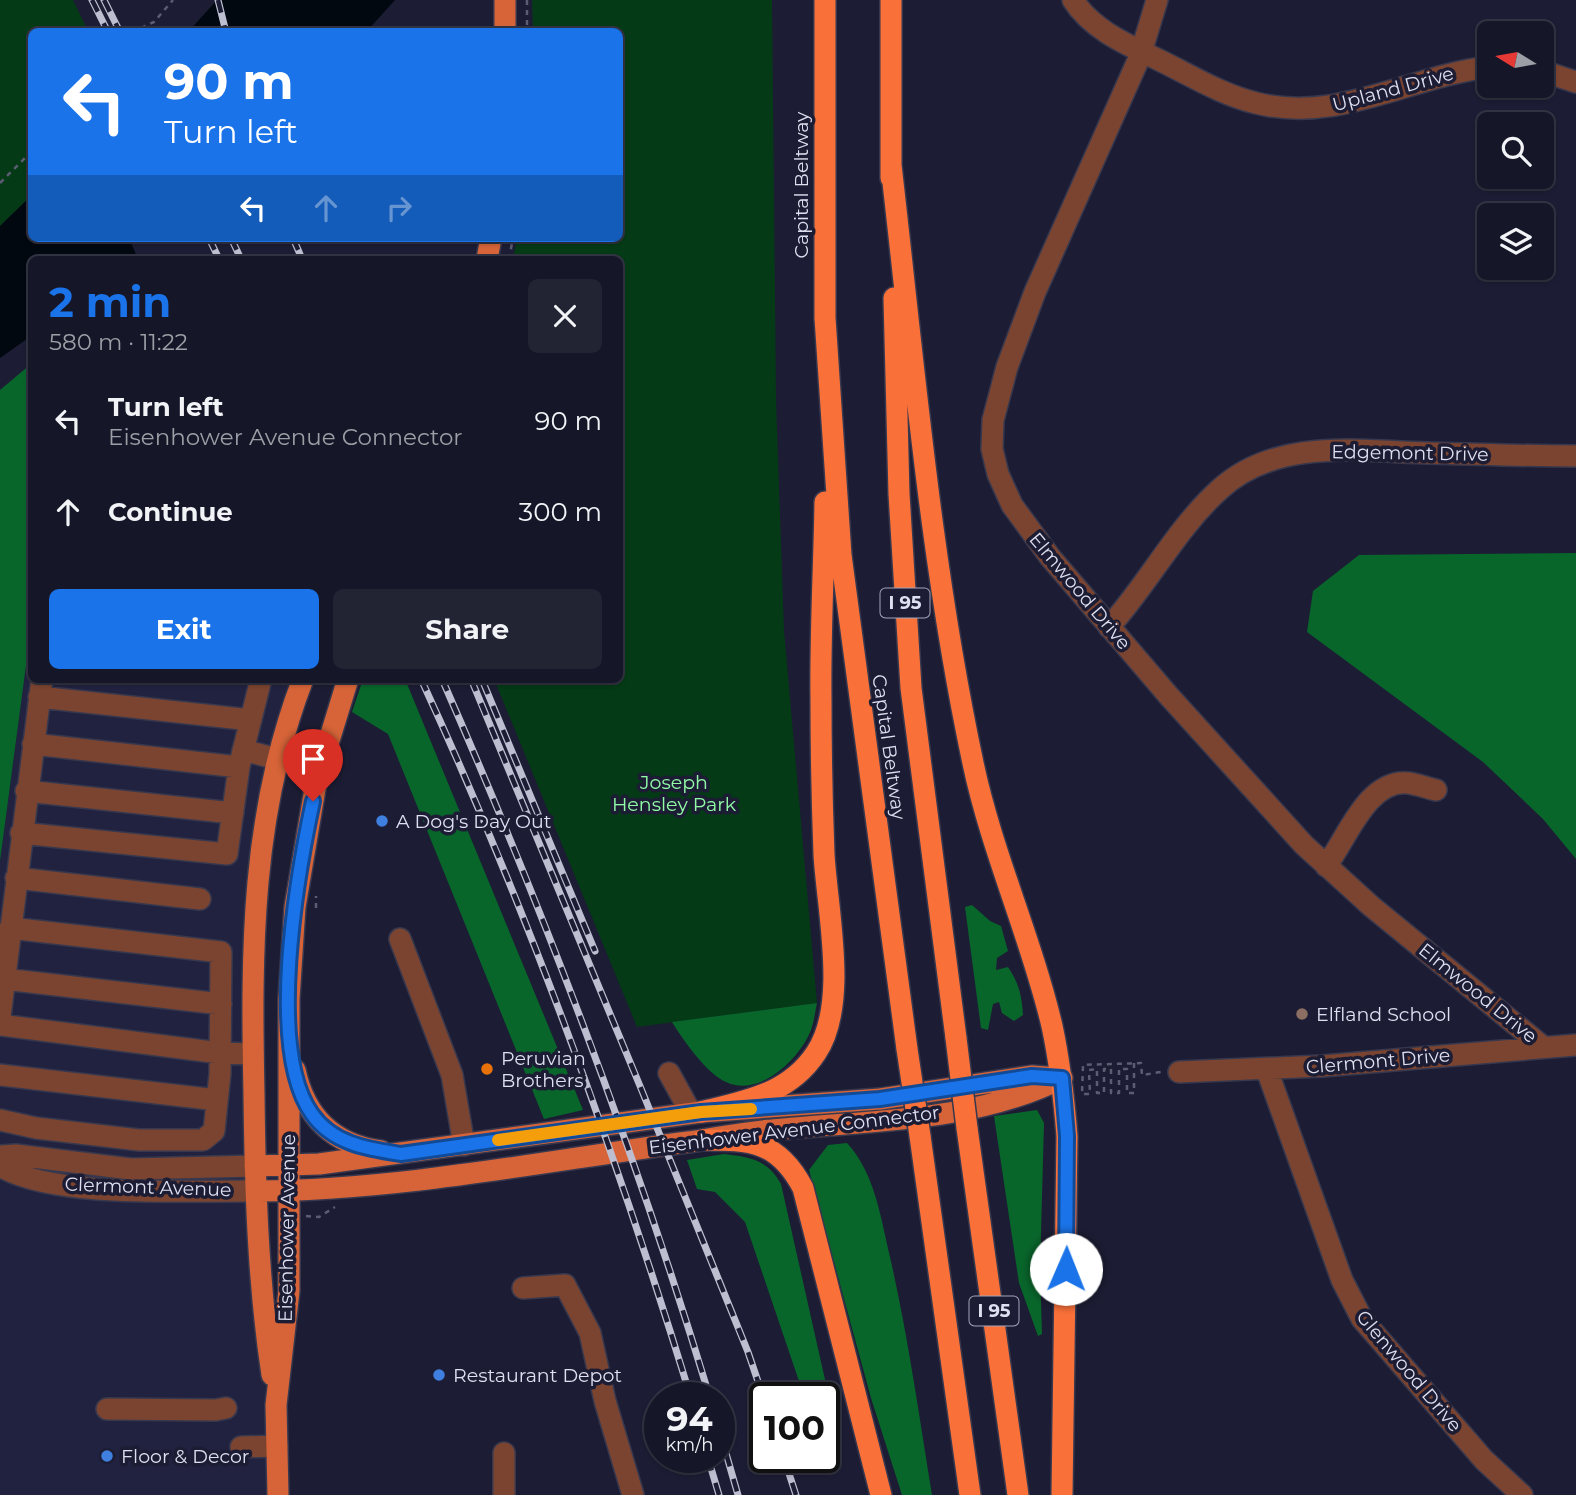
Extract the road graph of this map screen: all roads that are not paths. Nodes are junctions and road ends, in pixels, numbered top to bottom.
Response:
1 (505, 0) edge
2 (825, 0) edge
3 (891, 0) edge
4 (1073, 0) edge
5 (1157, 0) edge
6 (505, 28) edge
7 (1141, 51) junction
8 (1477, 69) edge
9 (1554, 75) edge
10 (1576, 82) edge
11 (891, 165) junction
12 (828, 377) junction
13 (1576, 456) edge
14 (1110, 627) junction
15 (260, 683) edge
16 (302, 683) edge
17 (347, 683) edge
18 (41, 688) edge
19 (251, 720) junction
20 (33, 744) junction
21 (241, 758) junction
22 (277, 760) junction
23 (1436, 790) dead end
24 (26, 791) junction
25 (233, 813) junction
26 (21, 833) junction
27 (1326, 866) junction
28 (16, 878) junction
29 (200, 899) dead end
30 (10, 928) junction
31 (400, 939) dead end
32 (4, 979) junction
33 (221, 1004) junction
34 (0, 1017) edge
35 (0, 1025) edge
36 (288, 1041) junction
37 (1576, 1045) edge
38 (1542, 1046) junction
39 (220, 1053) junction
40 (253, 1054) junction
41 (1267, 1070) junction
42 (1180, 1072) road end
43 (669, 1073) dead end
44 (0, 1075) edge
45 (1062, 1078) junction
46 (217, 1100) junction
47 (696, 1113) junction
48 (0, 1120) edge
49 (703, 1140) junction
50 (464, 1145) junction
51 (401, 1154) junction
52 (0, 1156) edge
53 (289, 1165) junction
54 (0, 1166) edge
55 (255, 1166) junction
56 (289, 1190) junction
57 (257, 1191) junction
58 (523, 1288) dead end
59 (276, 1405) junction
60 (226, 1408) dead end
61 (107, 1409) dead end
62 (277, 1446) junction
63 (241, 1447) dead end
64 (504, 1453) dead end
65 (278, 1495) edge
66 (504, 1495) edge
67 (633, 1495) edge
68 (881, 1495) edge
69 (970, 1495) edge
70 (1018, 1495) edge
71 (1062, 1495) edge
72 (1522, 1495) edge

1 - 6 main road
2 - 12 highway, Capital Beltway / I 95
3 - 11 highway, Capital Beltway / I 95
4 - 7 street, Upland Drive
5 - 7 street, Elmwood Drive
7 - 8 street, Upland Drive
7 - 14 street, Elmwood Drive
9 - 10 street
11 - 45 highway
11 - 70 highway, Capital Beltway / I 95, bridge
12 - 47 highway
12 - 69 highway, Capital Beltway / I 95, bridge
13 - 14 street, Edgemont Drive
14 - 27 street, Elmwood Drive
15 - 19 street
16 - 22 main road, Eisenhower Avenue
17 - 36 main road, Eisenhower Avenue
18 - 19 street
18 - 20 street
19 - 21 street
20 - 21 street
20 - 24 street
21 - 22 street
21 - 25 street
22 - 40 main road, Eisenhower Avenue
23 - 27 street
24 - 25 street
24 - 26 street
25 - 26 street
26 - 28 street
27 - 38 street, Elmwood Drive
28 - 29 street
28 - 30 street
30 - 32 street
30 - 33 street
31 - 50 street
32 - 33 street
32 - 34 street
33 - 39 street
35 - 39 street
36 - 51 main road
36 - 53 main road, Eisenhower Avenue
37 - 38 street, Clermont Drive
38 - 41 street, Clermont Drive
39 - 40 street
39 - 46 street
40 - 55 main road, Eisenhower Avenue
41 - 42 street, Clermont Drive
41 - 72 street, Glenwood Drive
43 - 47 street
44 - 46 street
45 - 47 main road, Eisenhower Avenue Connector
45 - 49 main road, Eisenhower Avenue Connector
45 - 71 highway
46 - 48 street
47 - 50 main road, Eisenhower Avenue Connector
49 - 56 main road, Eisenhower Avenue Connector
49 - 68 highway
50 - 51 main road, Eisenhower Avenue Connector
51 - 53 main road, Eisenhower Avenue Connector
52 - 55 street, Clermont Avenue
53 - 55 main road, Eisenhower Avenue Connector
53 - 56 main road, Eisenhower Avenue
54 - 57 street, Clermont Avenue
55 - 57 main road, Eisenhower Avenue
56 - 57 main road, Eisenhower Avenue Connector
56 - 59 main road, Eisenhower Avenue
57 - 59 main road, Eisenhower Avenue
58 - 67 street
59 - 62 main road, Eisenhower Avenue
60 - 61 street
62 - 63 street
62 - 65 main road, Eisenhower Avenue
64 - 66 street

